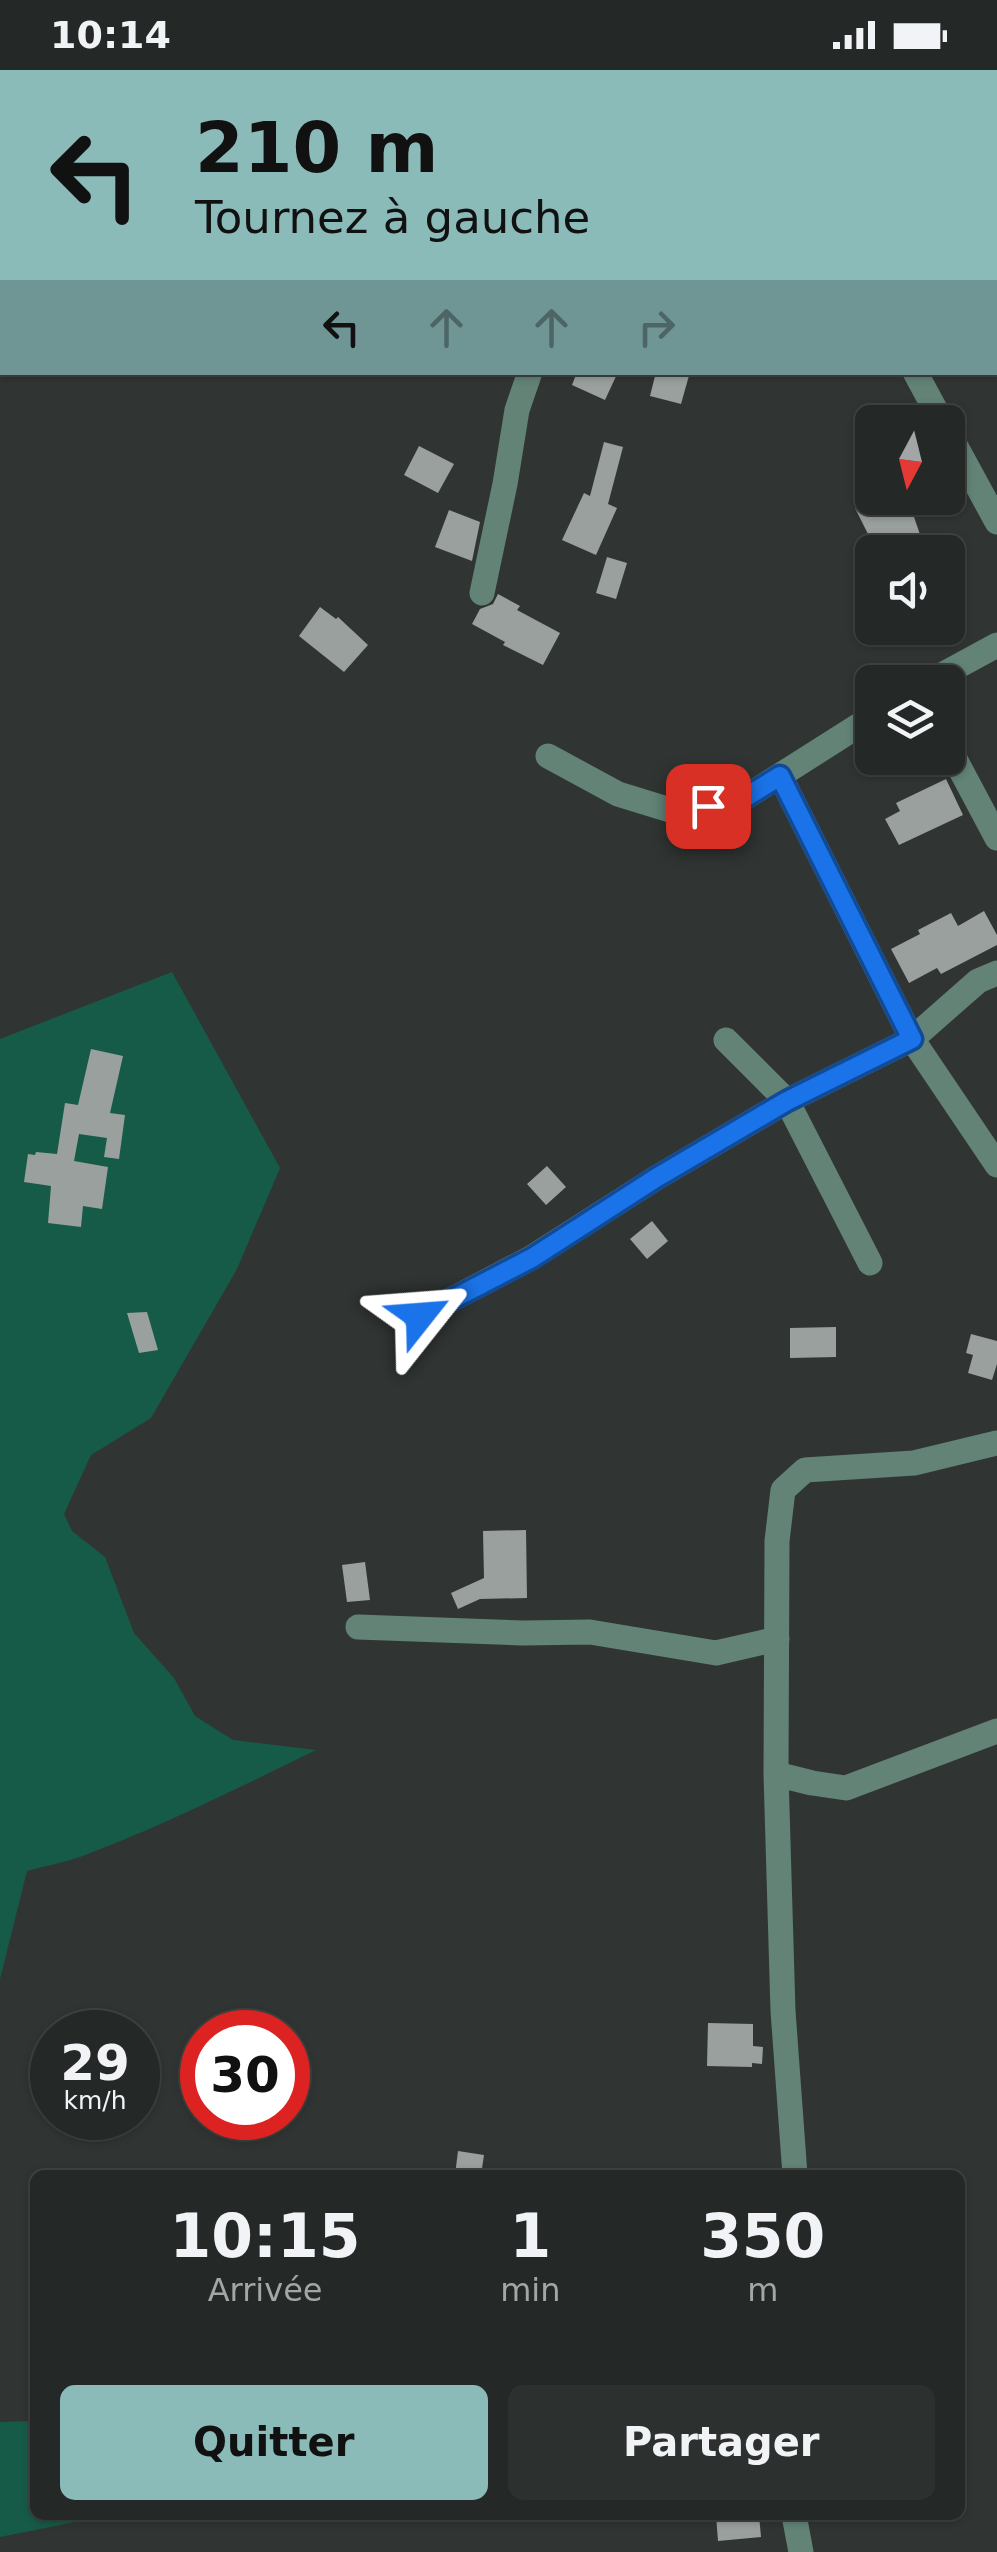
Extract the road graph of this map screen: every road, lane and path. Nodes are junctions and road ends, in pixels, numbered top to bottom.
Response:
1 (529, 375) edge
2 (917, 375) edge
3 (933, 405) edge
4 (965, 463) edge
5 (997, 522) edge
6 (482, 594) dead end
7 (997, 645) edge
8 (960, 665) edge
9 (855, 728) edge
10 (548, 756) dead end
11 (963, 775) edge
12 (780, 776) junction
13 (997, 838) edge
14 (997, 973) edge
15 (912, 1039) junction
16 (726, 1040) dead end
17 (787, 1101) junction
18 (997, 1165) edge
19 (870, 1263) dead end
20 (420, 1316) dead end
21 (997, 1443) edge
22 (358, 1627) dead end
23 (776, 1639) junction
24 (997, 1730) edge
25 (776, 1774) junction
26 (794, 2170) edge
27 (795, 2520) edge
28 (801, 2552) edge

1 - 6 street
2 - 3 street
4 - 5 street
7 - 8 street
9 - 12 street
10 - 12 street
11 - 13 street
12 - 15 street
14 - 15 street
15 - 17 street
15 - 18 street
16 - 17 street
17 - 19 street
17 - 20 street
21 - 23 street
22 - 23 street
23 - 25 street
24 - 25 street
25 - 26 street
27 - 28 street

